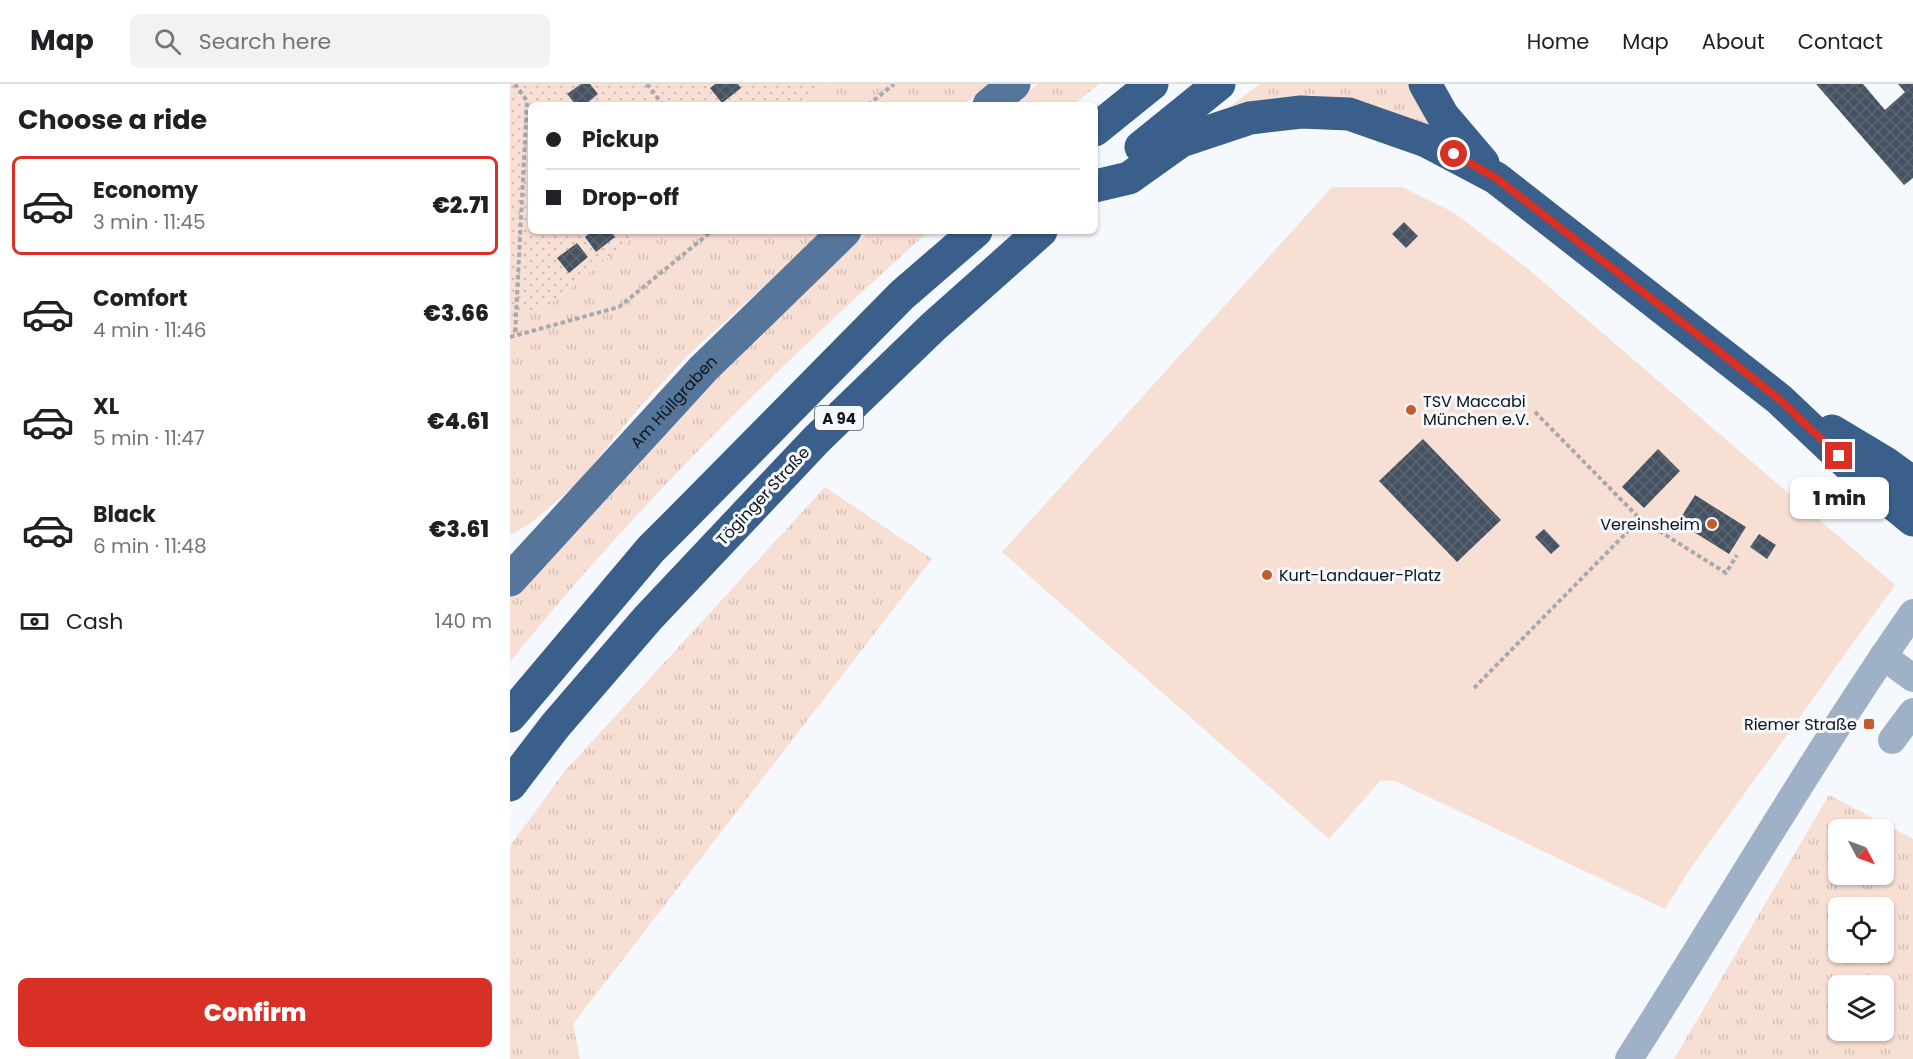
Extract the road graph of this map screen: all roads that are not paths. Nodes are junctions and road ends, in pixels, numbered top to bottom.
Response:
1 (1014, 84) edge
2 (1152, 84) edge
3 (1220, 84) edge
4 (1425, 84) edge
5 (993, 102) edge
6 (1098, 128) edge
7 (1496, 178) junction
8 (1098, 183) edge
9 (1098, 184) edge
10 (842, 234) edge
11 (973, 234) edge
12 (1038, 234) edge
13 (1779, 399) junction
14 (1913, 483) edge
15 (1913, 520) edge
16 (510, 580) edge
17 (1913, 613) edge
18 (1883, 656) junction
19 (1913, 678) edge
20 (1913, 712) edge
21 (510, 716) edge
22 (1892, 740) dead end
23 (510, 785) edge
24 (1629, 1059) edge

1 - 5 main road
2 - 6 highway
3 - 8 highway
4 - 7 highway
7 - 9 highway
7 - 13 highway
10 - 16 main road, Am Hüllgraben
11 - 21 highway, A 94
12 - 23 highway, Töginger Straße / A 94
13 - 14 highway
13 - 15 highway
17 - 18 street
18 - 19 street
18 - 24 street
20 - 22 street

